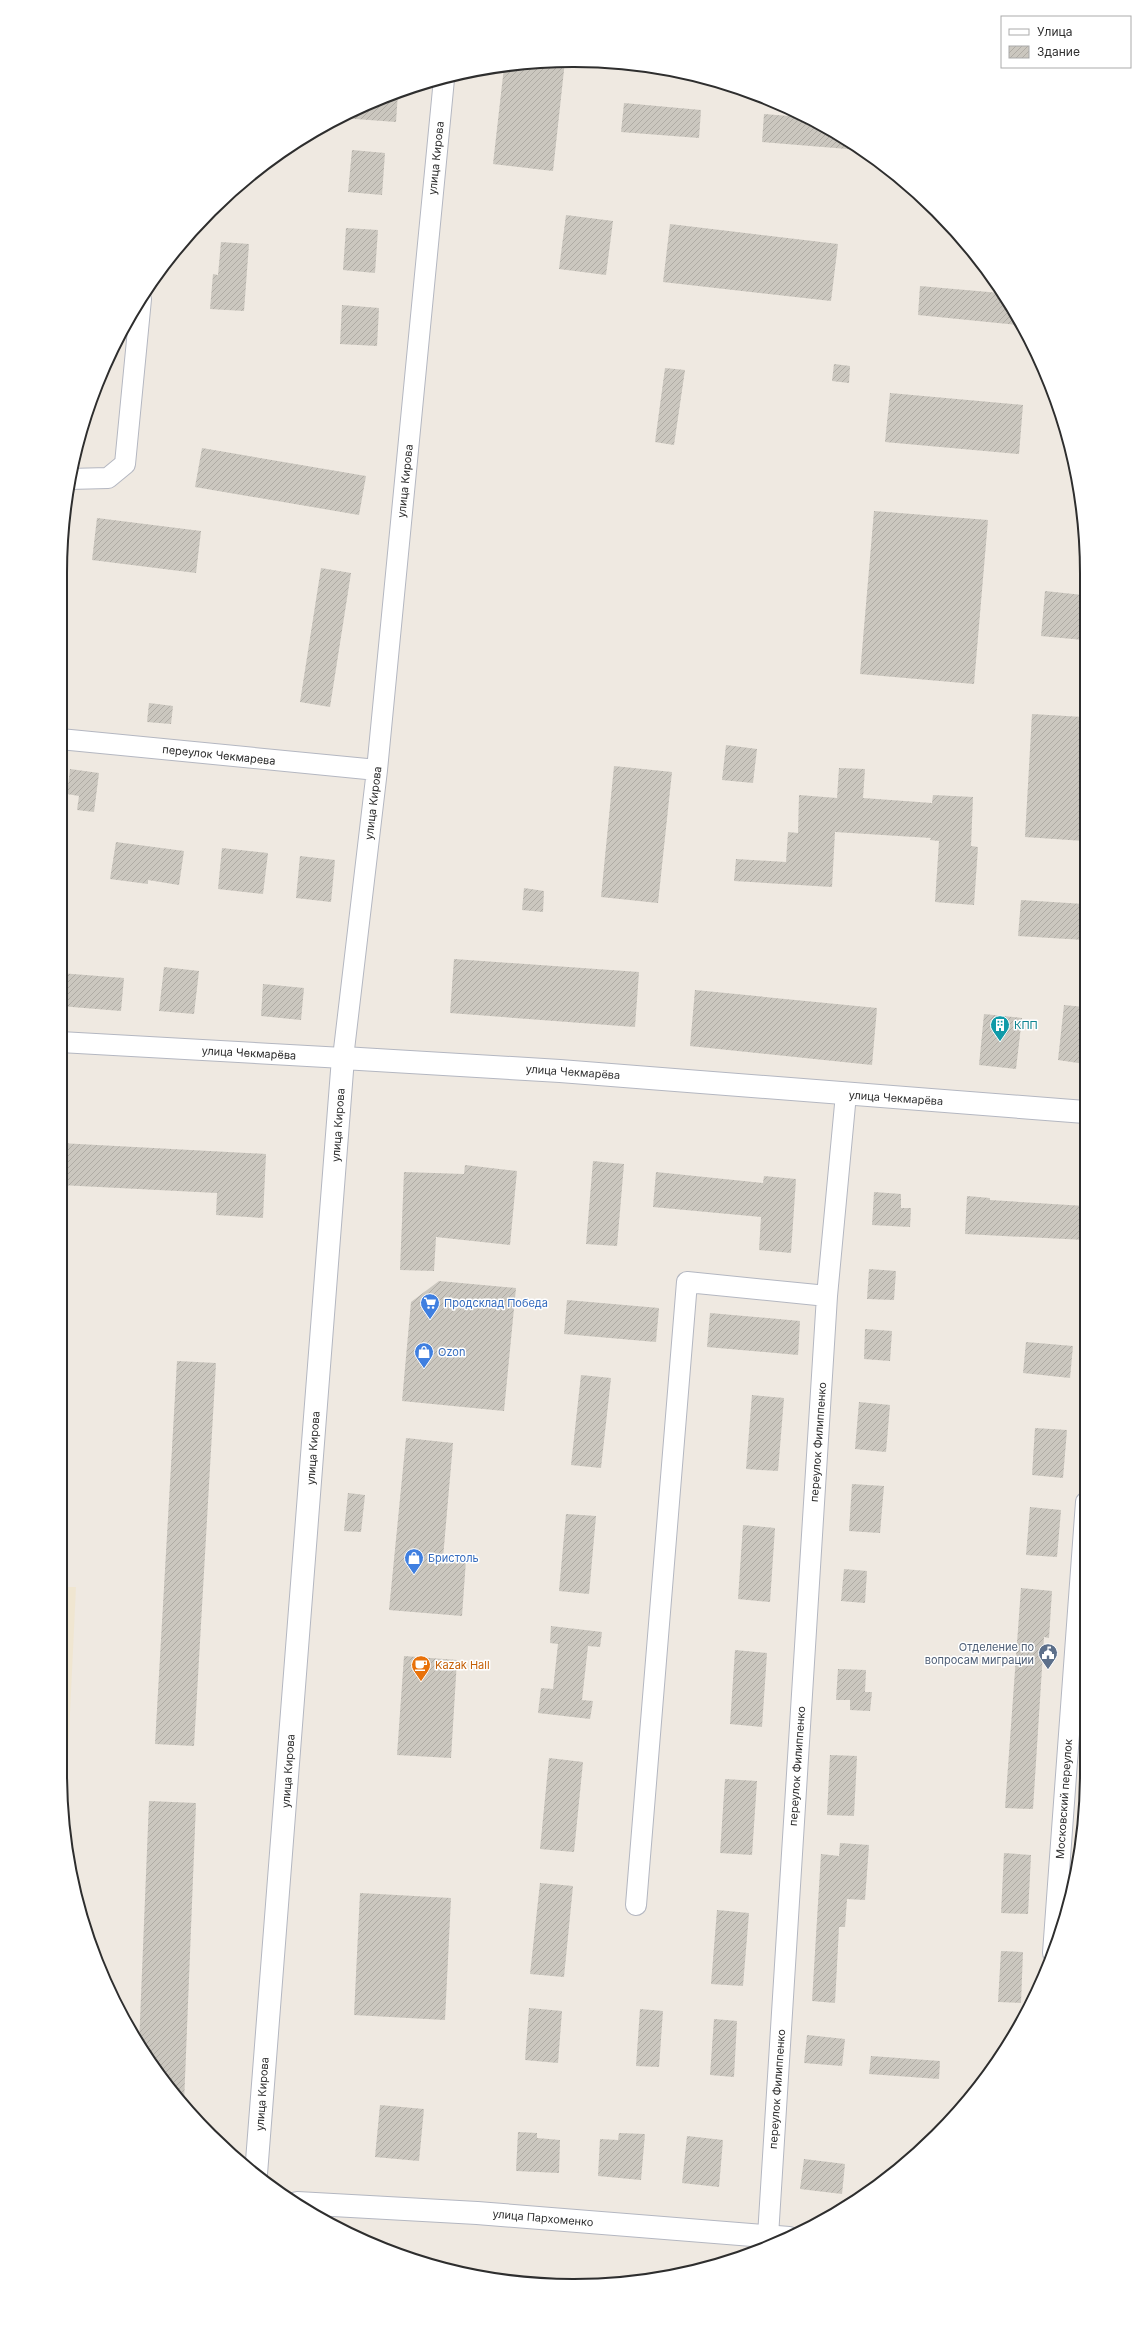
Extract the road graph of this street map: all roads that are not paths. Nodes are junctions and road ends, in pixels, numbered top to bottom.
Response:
1 (444, 84) edge
2 (140, 312) edge
3 (76, 479) edge
4 (67, 740) edge
5 (377, 770) junction
6 (67, 1042) edge
7 (343, 1058) junction
8 (846, 1094) junction
9 (1080, 1112) edge
10 (827, 1296) junction
11 (1080, 1584) edge
12 (636, 1905) dead end
13 (1055, 1930) edge
14 (257, 2167) edge
15 (308, 2204) edge
16 (768, 2236) junction
17 (775, 2237) edge

1 - 5 street, улица Кирова
2 - 3 street
4 - 5 street, переулок Чекмарева
5 - 7 street, улица Кирова
6 - 7 street, улица Чекмарёва
7 - 8 street, улица Чекмарёва
7 - 14 street, улица Кирова
8 - 9 street, улица Чекмарёва
8 - 10 street, переулок Филиппенко
10 - 12 street
10 - 16 street, переулок Филиппенко
11 - 13 street, Московский переулок
15 - 16 street, улица Пархоменко
16 - 17 street, улица Пархоменко

